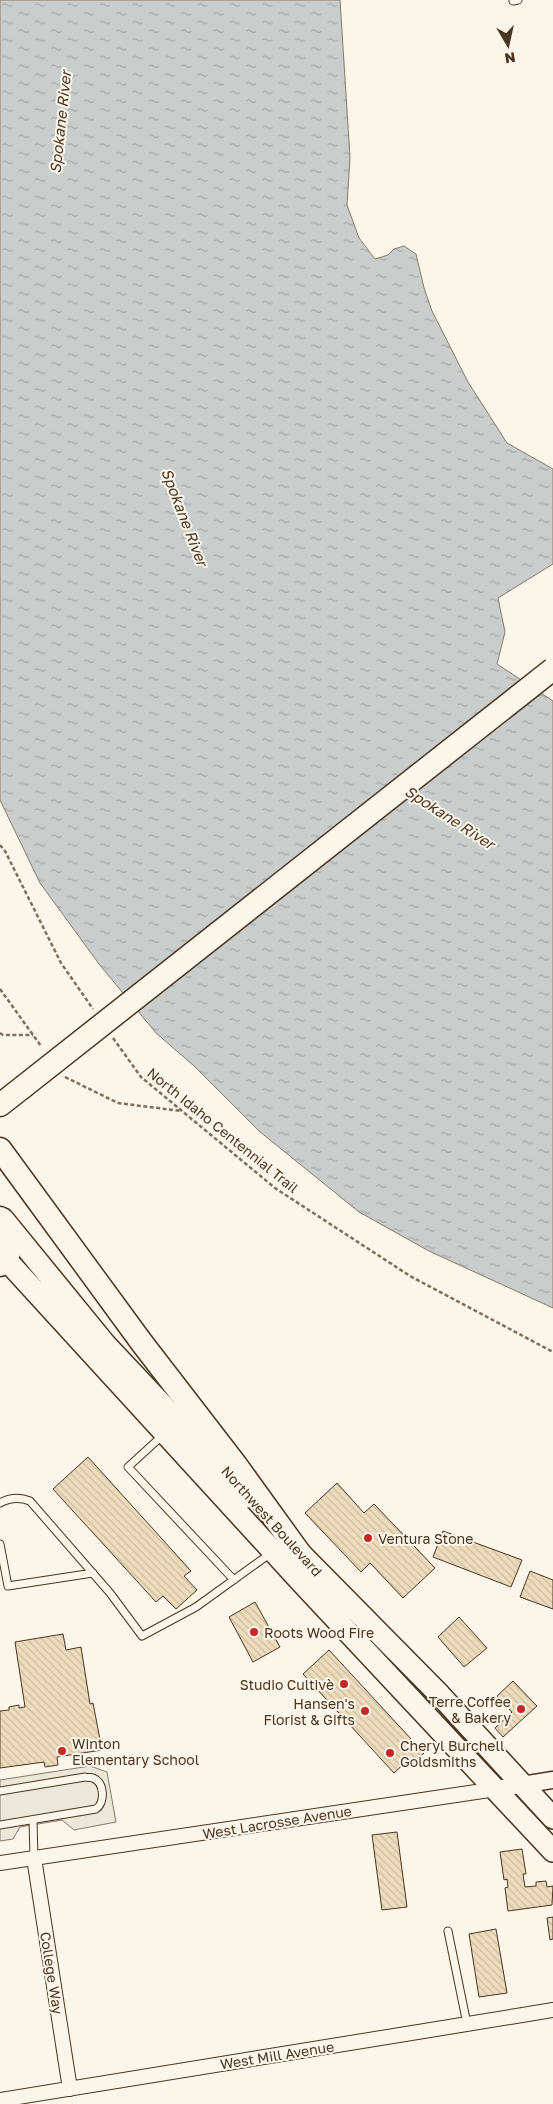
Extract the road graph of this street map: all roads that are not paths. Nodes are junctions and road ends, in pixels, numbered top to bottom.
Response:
1 (553, 669) edge
2 (0, 1106) edge
3 (0, 1149) edge
4 (0, 1217) edge
5 (2, 1259) edge
6 (165, 1433) junction
7 (0, 1504) edge
8 (0, 1544) edge
9 (273, 1551) junction
10 (301, 1555) junction
11 (93, 1573) junction
12 (234, 1580) junction
13 (553, 1780) edge
14 (522, 1785) junction
15 (496, 1789) junction
16 (0, 1791) edge
17 (553, 1818) edge
18 (33, 1820) junction
19 (0, 1825) edge
20 (553, 1851) edge
21 (34, 1858) junction
22 (0, 1863) edge
23 (448, 1931) dead end
24 (553, 2010) edge
25 (467, 2024) junction
26 (70, 2089) junction
27 (0, 2100) edge

1 - 2 highway, bridge
3 - 10 highway
4 - 5 highway
4 - 10 main road, Northwest Boulevard
5 - 6 main road, Northwest Boulevard
6 - 9 main road, Northwest Boulevard
6 - 12 lane
7 - 11 lane
8 - 11 lane
9 - 12 lane
9 - 15 main road, Northwest Boulevard
10 - 14 main road, Northwest Boulevard
11 - 12 lane
13 - 14 street, West Lacrosse Avenue
14 - 15 street, West Lacrosse Avenue
14 - 17 main road, Northwest Boulevard
15 - 20 main road, Northwest Boulevard
15 - 21 street, West Lacrosse Avenue
16 - 18 lane
18 - 19 lane
18 - 21 lane
21 - 22 street, West Lacrosse Avenue
21 - 26 street, College Way
23 - 25 lane
24 - 25 street, West Mill Avenue
25 - 26 street, West Mill Avenue
26 - 27 street, West Mill Avenue

